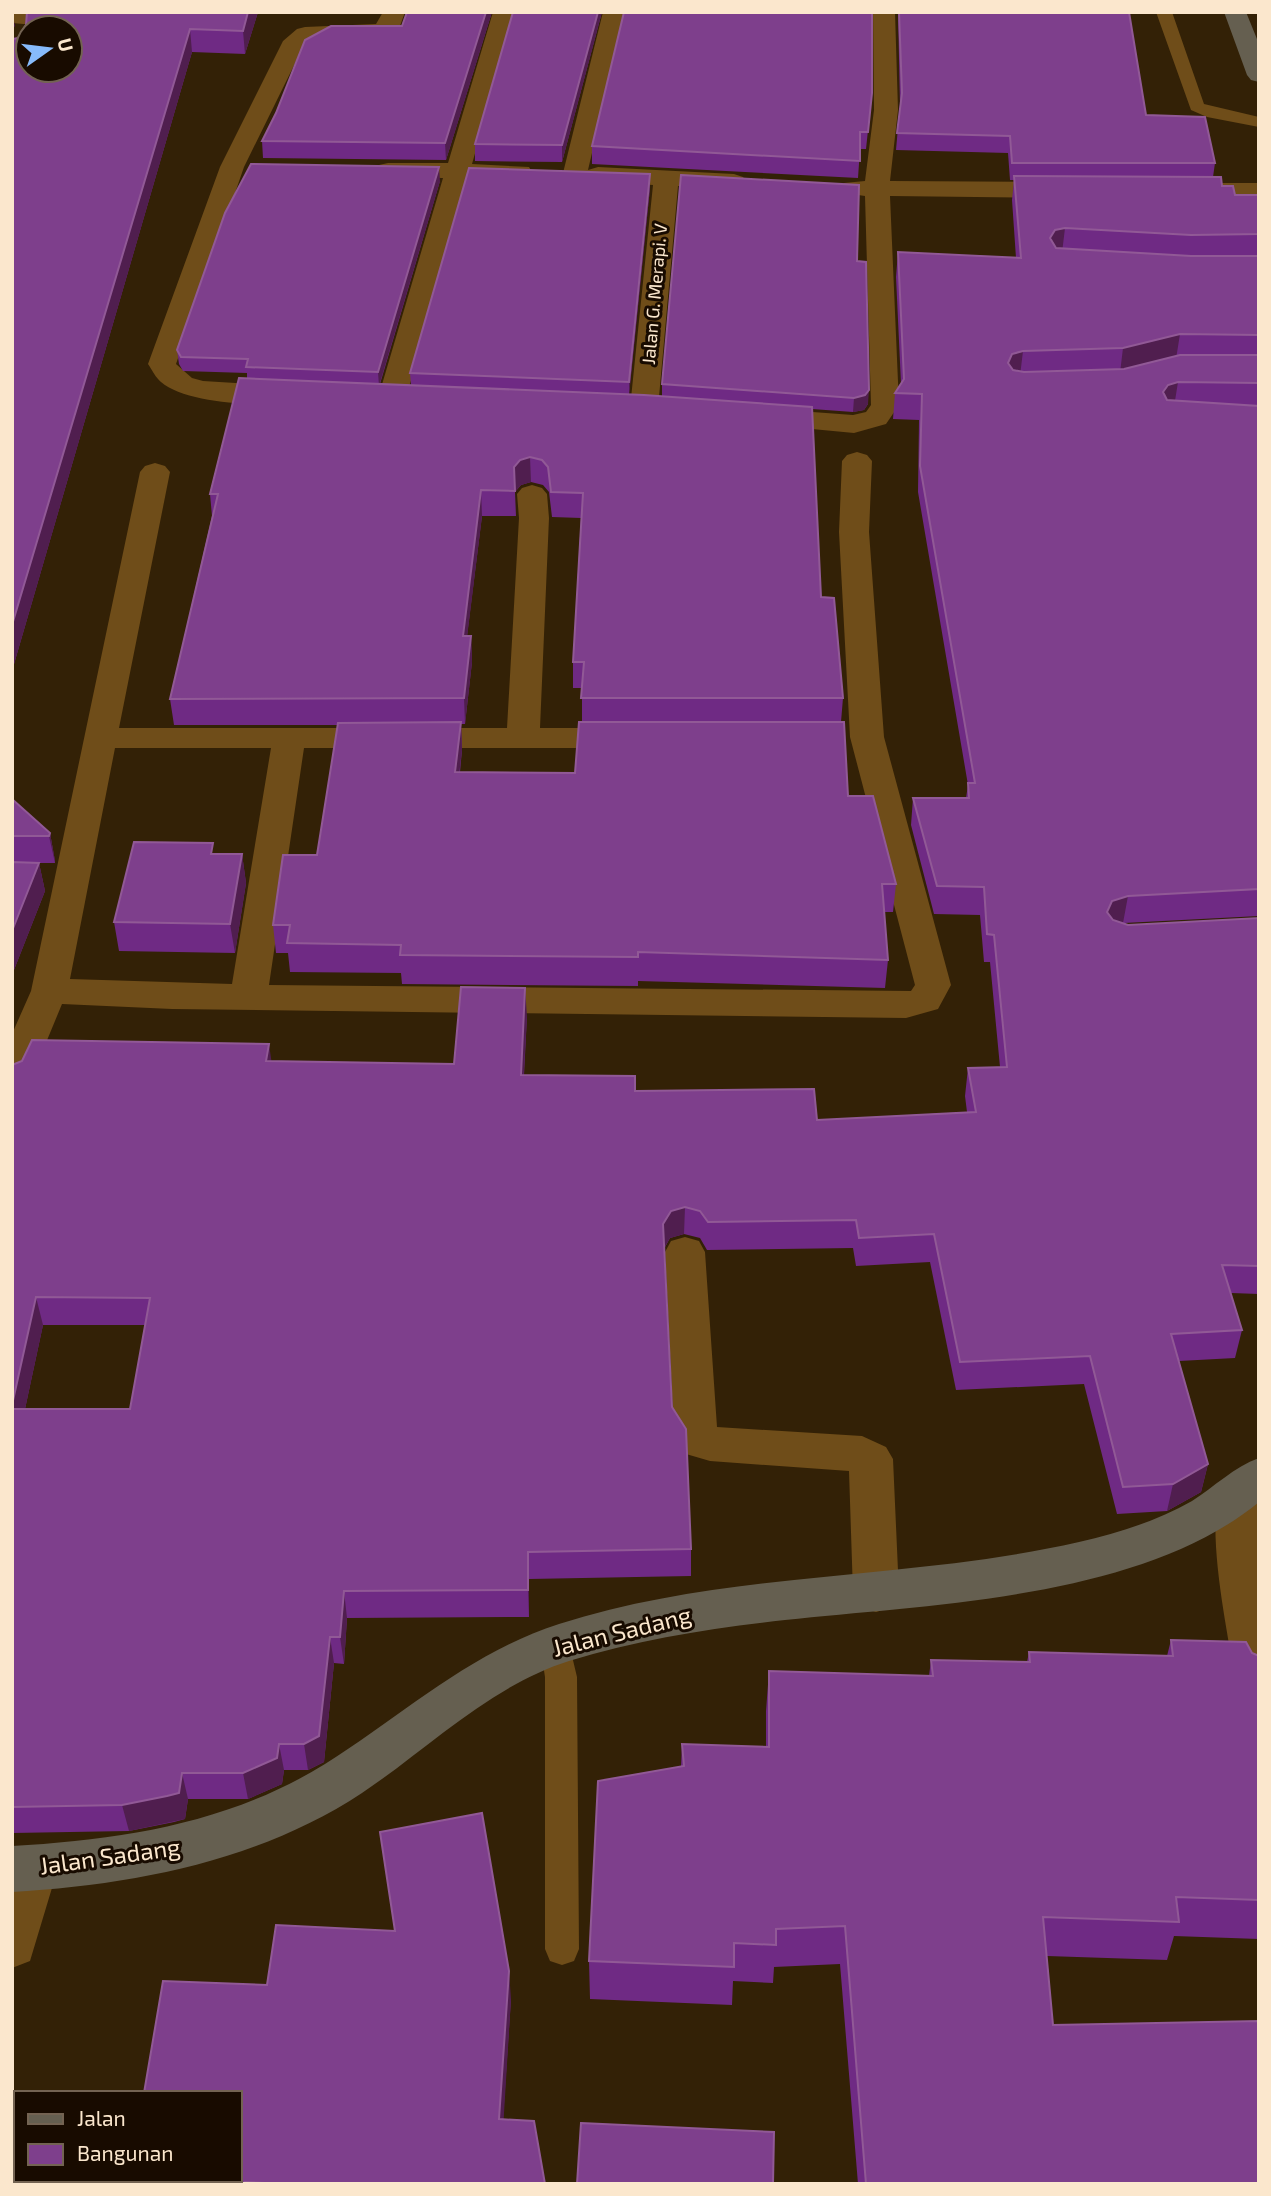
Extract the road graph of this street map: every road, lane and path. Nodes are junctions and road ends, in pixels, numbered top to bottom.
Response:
1 (394, 12) edge
2 (504, 12) edge
3 (614, 12) edge
4 (884, 12) edge
5 (1164, 12) edge
6 (1235, 12) edge
7 (84, 24) edge
8 (98, 24) edge
9 (1259, 75) edge
10 (1259, 122) edge
11 (365, 170) edge
12 (457, 171) junction
13 (575, 173) junction
14 (666, 179) junction
15 (758, 183) edge
16 (824, 186) edge
17 (877, 189) junction
18 (1095, 190) edge
19 (1163, 191) edge
20 (1259, 191) edge
21 (310, 395) edge
22 (365, 397) edge
23 (392, 398) junction
24 (419, 400) edge
25 (671, 410) edge
26 (738, 415) edge
27 (857, 461) dead end
28 (155, 472) dead end
29 (532, 494) dead end
30 (102, 737) junction
31 (289, 738) junction
32 (523, 738) junction
33 (660, 738) edge
34 (37, 877) edge
35 (75, 877) junction
36 (49, 991) junction
37 (249, 996) junction
38 (12, 1079) edge
39 (685, 1252) dead end
40 (1249, 1485) edge
41 (876, 1593) junction
42 (556, 1645) junction
43 (1259, 1679) edge
44 (23, 1869) edge
45 (12, 1944) edge
46 (562, 1949) dead end

1 - 21 street
2 - 12 street
3 - 13 street
4 - 17 street
5 - 10 lane
6 - 9 street
7 - 8 street
11 - 12 street
12 - 13 street
12 - 23 street
13 - 14 street
14 - 15 street
14 - 25 street, Jalan G. Merapi. V
16 - 17 street
17 - 18 street
17 - 26 street
19 - 20 street
22 - 23 street
23 - 24 street
27 - 37 street
28 - 30 street
29 - 32 street
30 - 31 street
30 - 35 street
31 - 32 street
31 - 37 street
32 - 33 street
34 - 35 street
35 - 36 street
36 - 37 street
36 - 38 street
39 - 41 street
40 - 41 street, Jalan Sadang
40 - 43 street
41 - 42 street, Jalan Sadang
42 - 44 street, Jalan Sadang
42 - 46 lane
44 - 45 street

